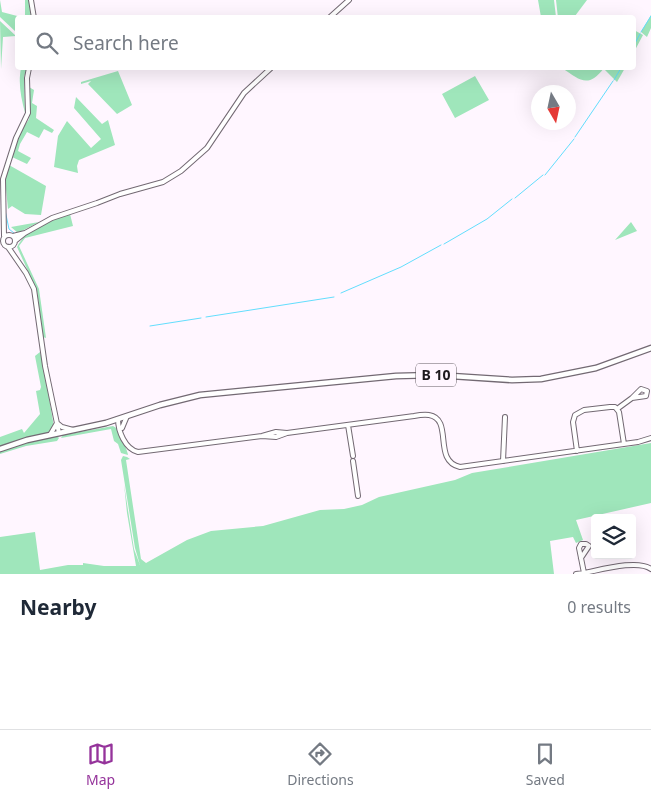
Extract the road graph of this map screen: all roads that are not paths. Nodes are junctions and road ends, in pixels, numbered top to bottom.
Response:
1 (31, 0) edge
2 (349, 0) edge
3 (34, 15) edge
4 (332, 15) edge
5 (29, 70) edge
6 (269, 70) edge
7 (5, 225) junction
8 (25, 233) junction
9 (11, 235) junction
10 (2, 239) edge
11 (14, 244) junction
12 (4, 246) edge
13 (19, 261) junction
14 (651, 348) edge
15 (632, 398) dead end
16 (617, 409) junction
17 (128, 416) junction
18 (505, 417) dead end
19 (118, 419) junction
20 (57, 423) junction
21 (106, 423) junction
22 (348, 425) junction
23 (120, 427) junction
24 (73, 430) junction
25 (59, 433) junction
26 (50, 435) junction
27 (651, 438) edge
28 (624, 444) junction
29 (0, 449) edge
30 (577, 451) junction
31 (503, 461) junction
32 (358, 496) dead end
33 (581, 558) dead end
34 (651, 569) edge
35 (584, 573) junction
36 (576, 574) edge

1 - 3 street
2 - 4 street
5 - 7 street
6 - 8 street
7 - 9 street
7 - 10 street
8 - 9 street
8 - 11 street
9 - 10 street
9 - 11 street
10 - 12 street
11 - 12 street
11 - 13 street
12 - 13 street
13 - 20 street
14 - 17 main road, B 10
15 - 16 street
16 - 28 street
16 - 30 street
17 - 19 main road, B 10
17 - 23 street
18 - 31 street
19 - 21 main road, B 10
19 - 23 street
20 - 24 street
20 - 25 street
20 - 26 street
21 - 23 street
21 - 24 main road, B 10
22 - 23 street
22 - 31 street
22 - 32 street
24 - 25 main road, B 10
25 - 26 main road, B 10
26 - 29 main road, B 10
27 - 28 street
28 - 30 street
30 - 31 street
33 - 35 street
34 - 35 street
35 - 36 street

